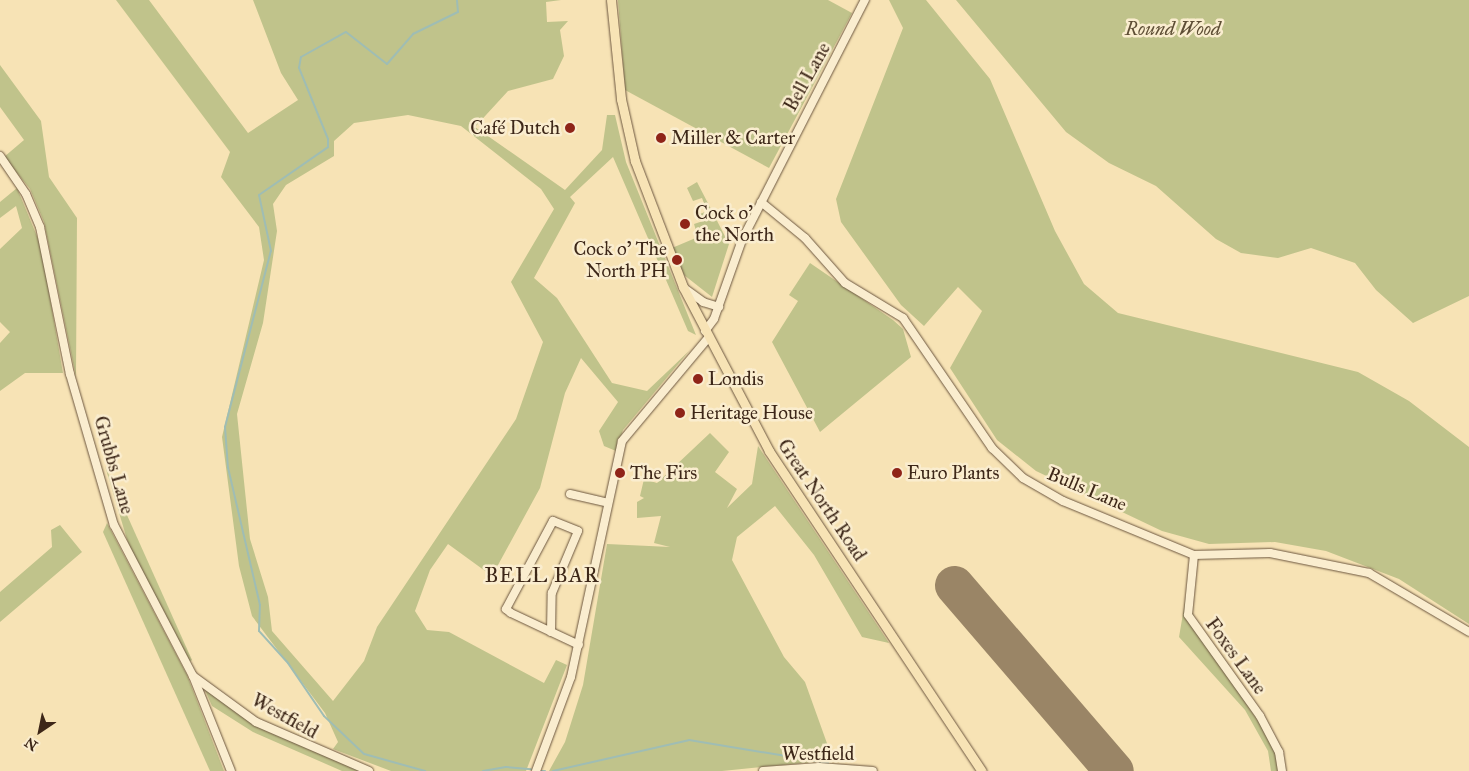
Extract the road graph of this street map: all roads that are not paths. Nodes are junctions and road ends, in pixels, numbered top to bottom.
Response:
1 (611, 0) edge
2 (866, 0) edge
3 (0, 156) edge
4 (762, 202) junction
5 (683, 287) junction
6 (719, 307) junction
7 (706, 335) junction
8 (570, 494) dead end
9 (605, 502) junction
10 (1194, 555) junction
11 (551, 632) junction
12 (1469, 632) edge
13 (579, 645) junction
14 (193, 676) junction
15 (231, 771) edge
16 (369, 771) edge
17 (536, 771) edge
18 (764, 771) edge
19 (873, 771) edge
20 (982, 771) edge
21 (1282, 771) edge

1 - 5 main road, Great North Road
2 - 4 street, Bell Lane
3 - 14 street, Grubbs Lane
4 - 6 street, Bell Lane
4 - 10 street, Bulls Lane
5 - 6 street
5 - 7 main road, Great North Road
6 - 7 street, Bell Lane
7 - 9 street, Bell Lane
7 - 20 main road, Great North Road
8 - 9 street
9 - 13 street, Bell Lane
10 - 12 street, Bulls Lane
10 - 21 street, Foxes Lane
11 - 11 street
11 - 13 street
13 - 17 street, Bell Lane
14 - 15 street, Grubbs Lane
14 - 16 street, Westfield
18 - 19 street, Westfield

